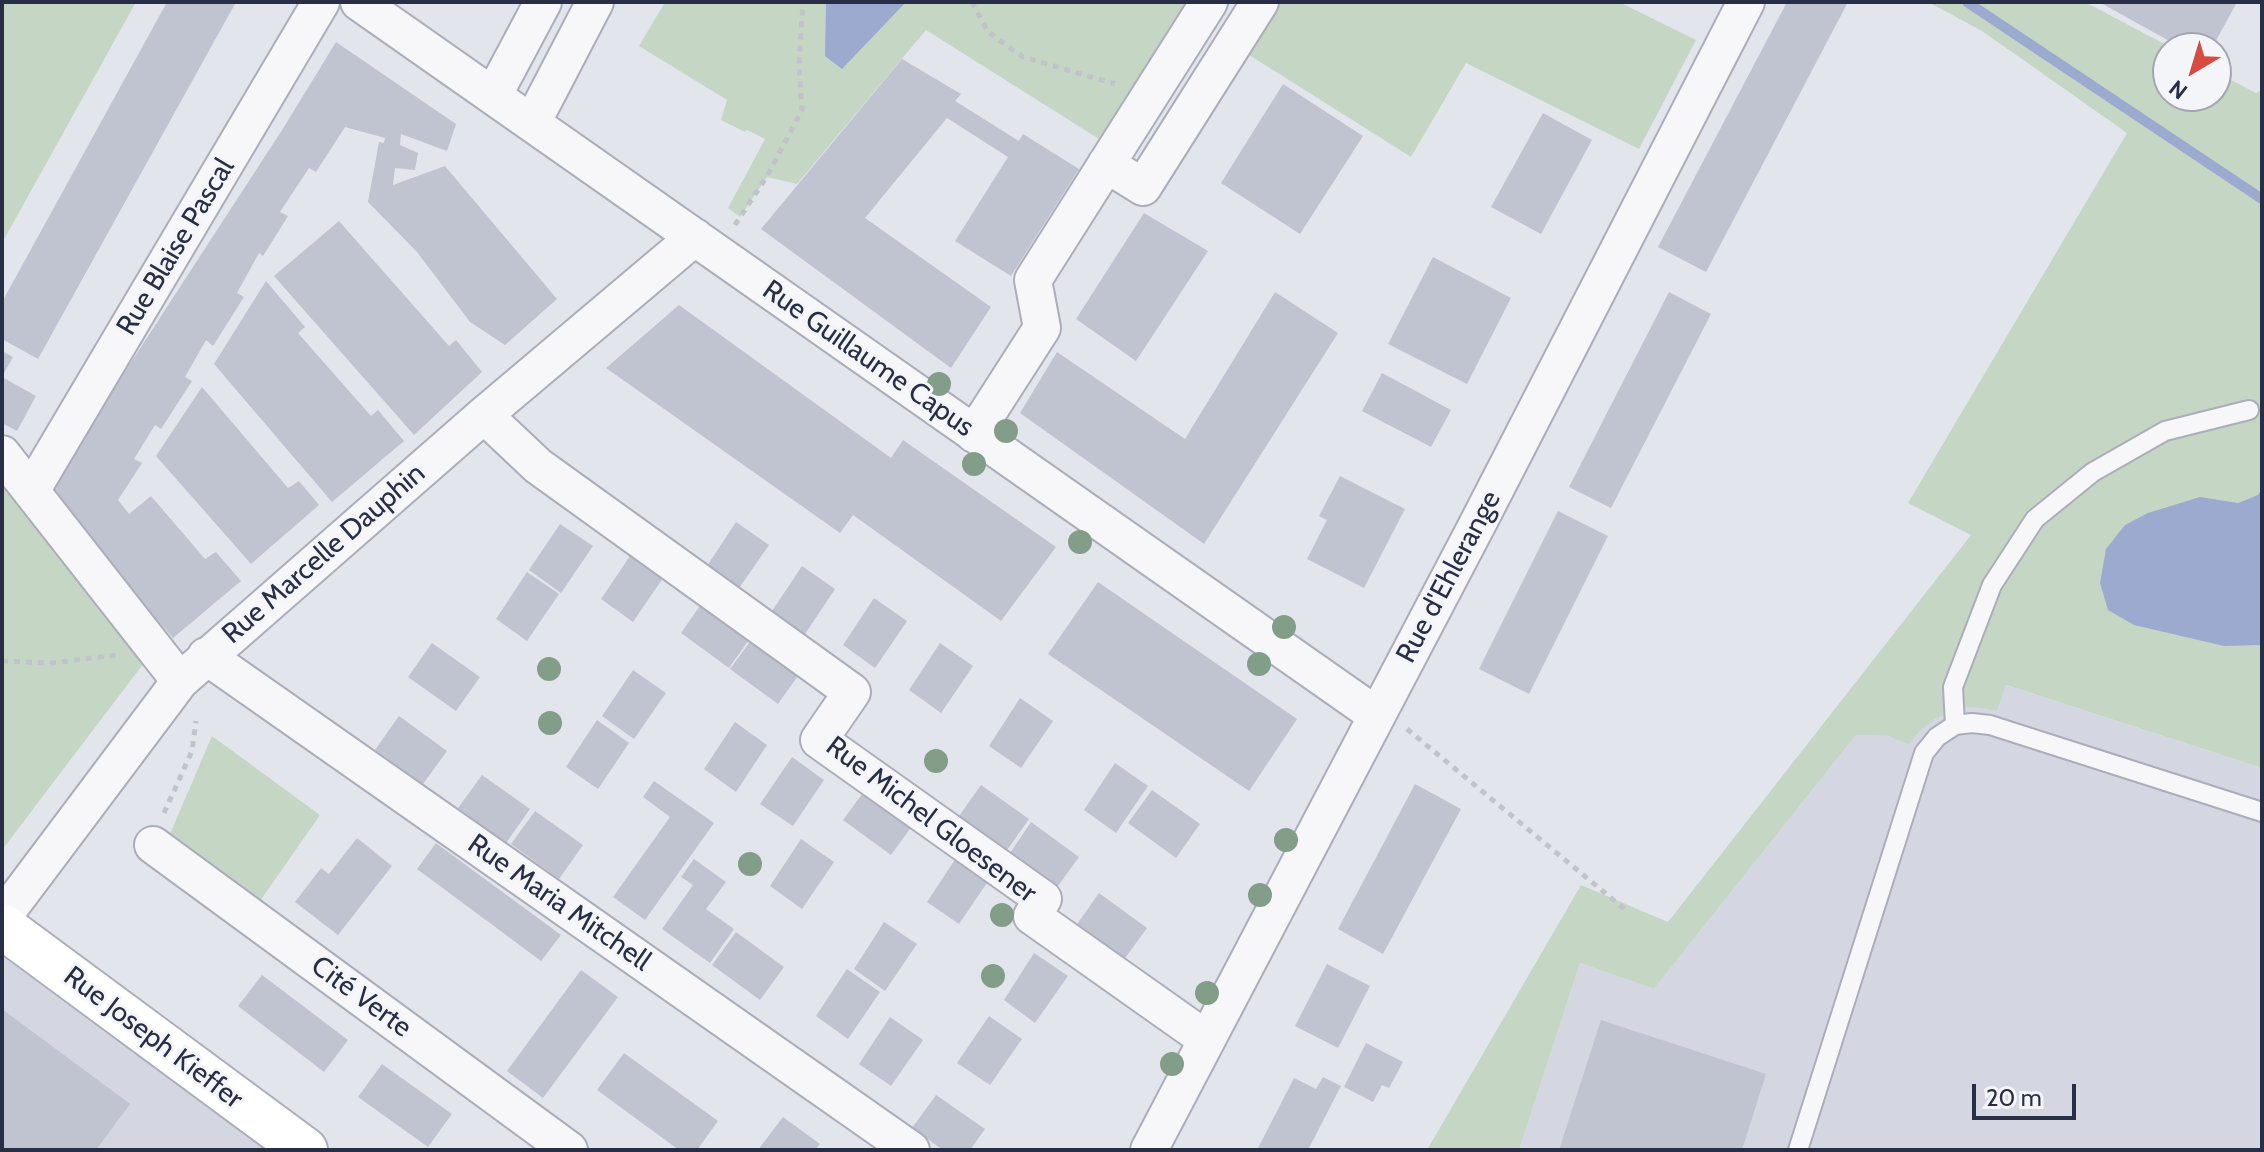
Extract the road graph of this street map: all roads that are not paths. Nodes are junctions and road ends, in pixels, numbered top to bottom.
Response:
1 (321, 2) edge
2 (359, 2) edge
3 (543, 2) edge
4 (595, 2) edge
5 (1209, 2) edge
6 (1260, 2) edge
7 (1746, 2) edge
8 (493, 96) junction
9 (532, 123) junction
10 (1106, 164) junction
11 (705, 245) junction
12 (2249, 410) dead end
13 (484, 415) junction
14 (974, 434) junction
15 (2, 454) edge
16 (31, 491) junction
17 (206, 656) junction
18 (180, 681) junction
19 (1376, 715) junction
20 (1955, 725) junction
21 (2262, 812) edge
22 (153, 845) road end
23 (2, 918) edge
24 (2, 926) edge
25 (1206, 1039) junction
26 (305, 1150) edge
27 (569, 1150) edge
28 (911, 1150) edge
29 (1149, 1150) edge
30 (1798, 1150) edge

1 - 16 street, Rue Blaise Pascal
2 - 8 street, Rue Guillaume Capus
3 - 8 street
4 - 9 street
5 - 10 street
6 - 10 street
7 - 19 street, Rue d'Ehlerange
8 - 9 street, Rue Guillaume Capus
9 - 11 street, Rue Guillaume Capus
10 - 14 street
11 - 13 street, Rue Marcelle Dauphin
11 - 14 street, Rue Guillaume Capus
12 - 20 lane
13 - 17 street, Rue Marcelle Dauphin
13 - 25 street, Rue Michel Gloesener
14 - 19 street, Rue Guillaume Capus
15 - 16 street
16 - 18 street
17 - 18 street, Rue Marcelle Dauphin
17 - 28 street, Rue Maria Mitchell
18 - 23 street, Rue Marcelle Dauphin
19 - 25 street, Rue d'Ehlerange
20 - 21 lane
20 - 30 lane
22 - 27 street, Cité Verte
24 - 26 main road, Rue Joseph Kieffer
25 - 29 street, Rue d'Ehlerange

